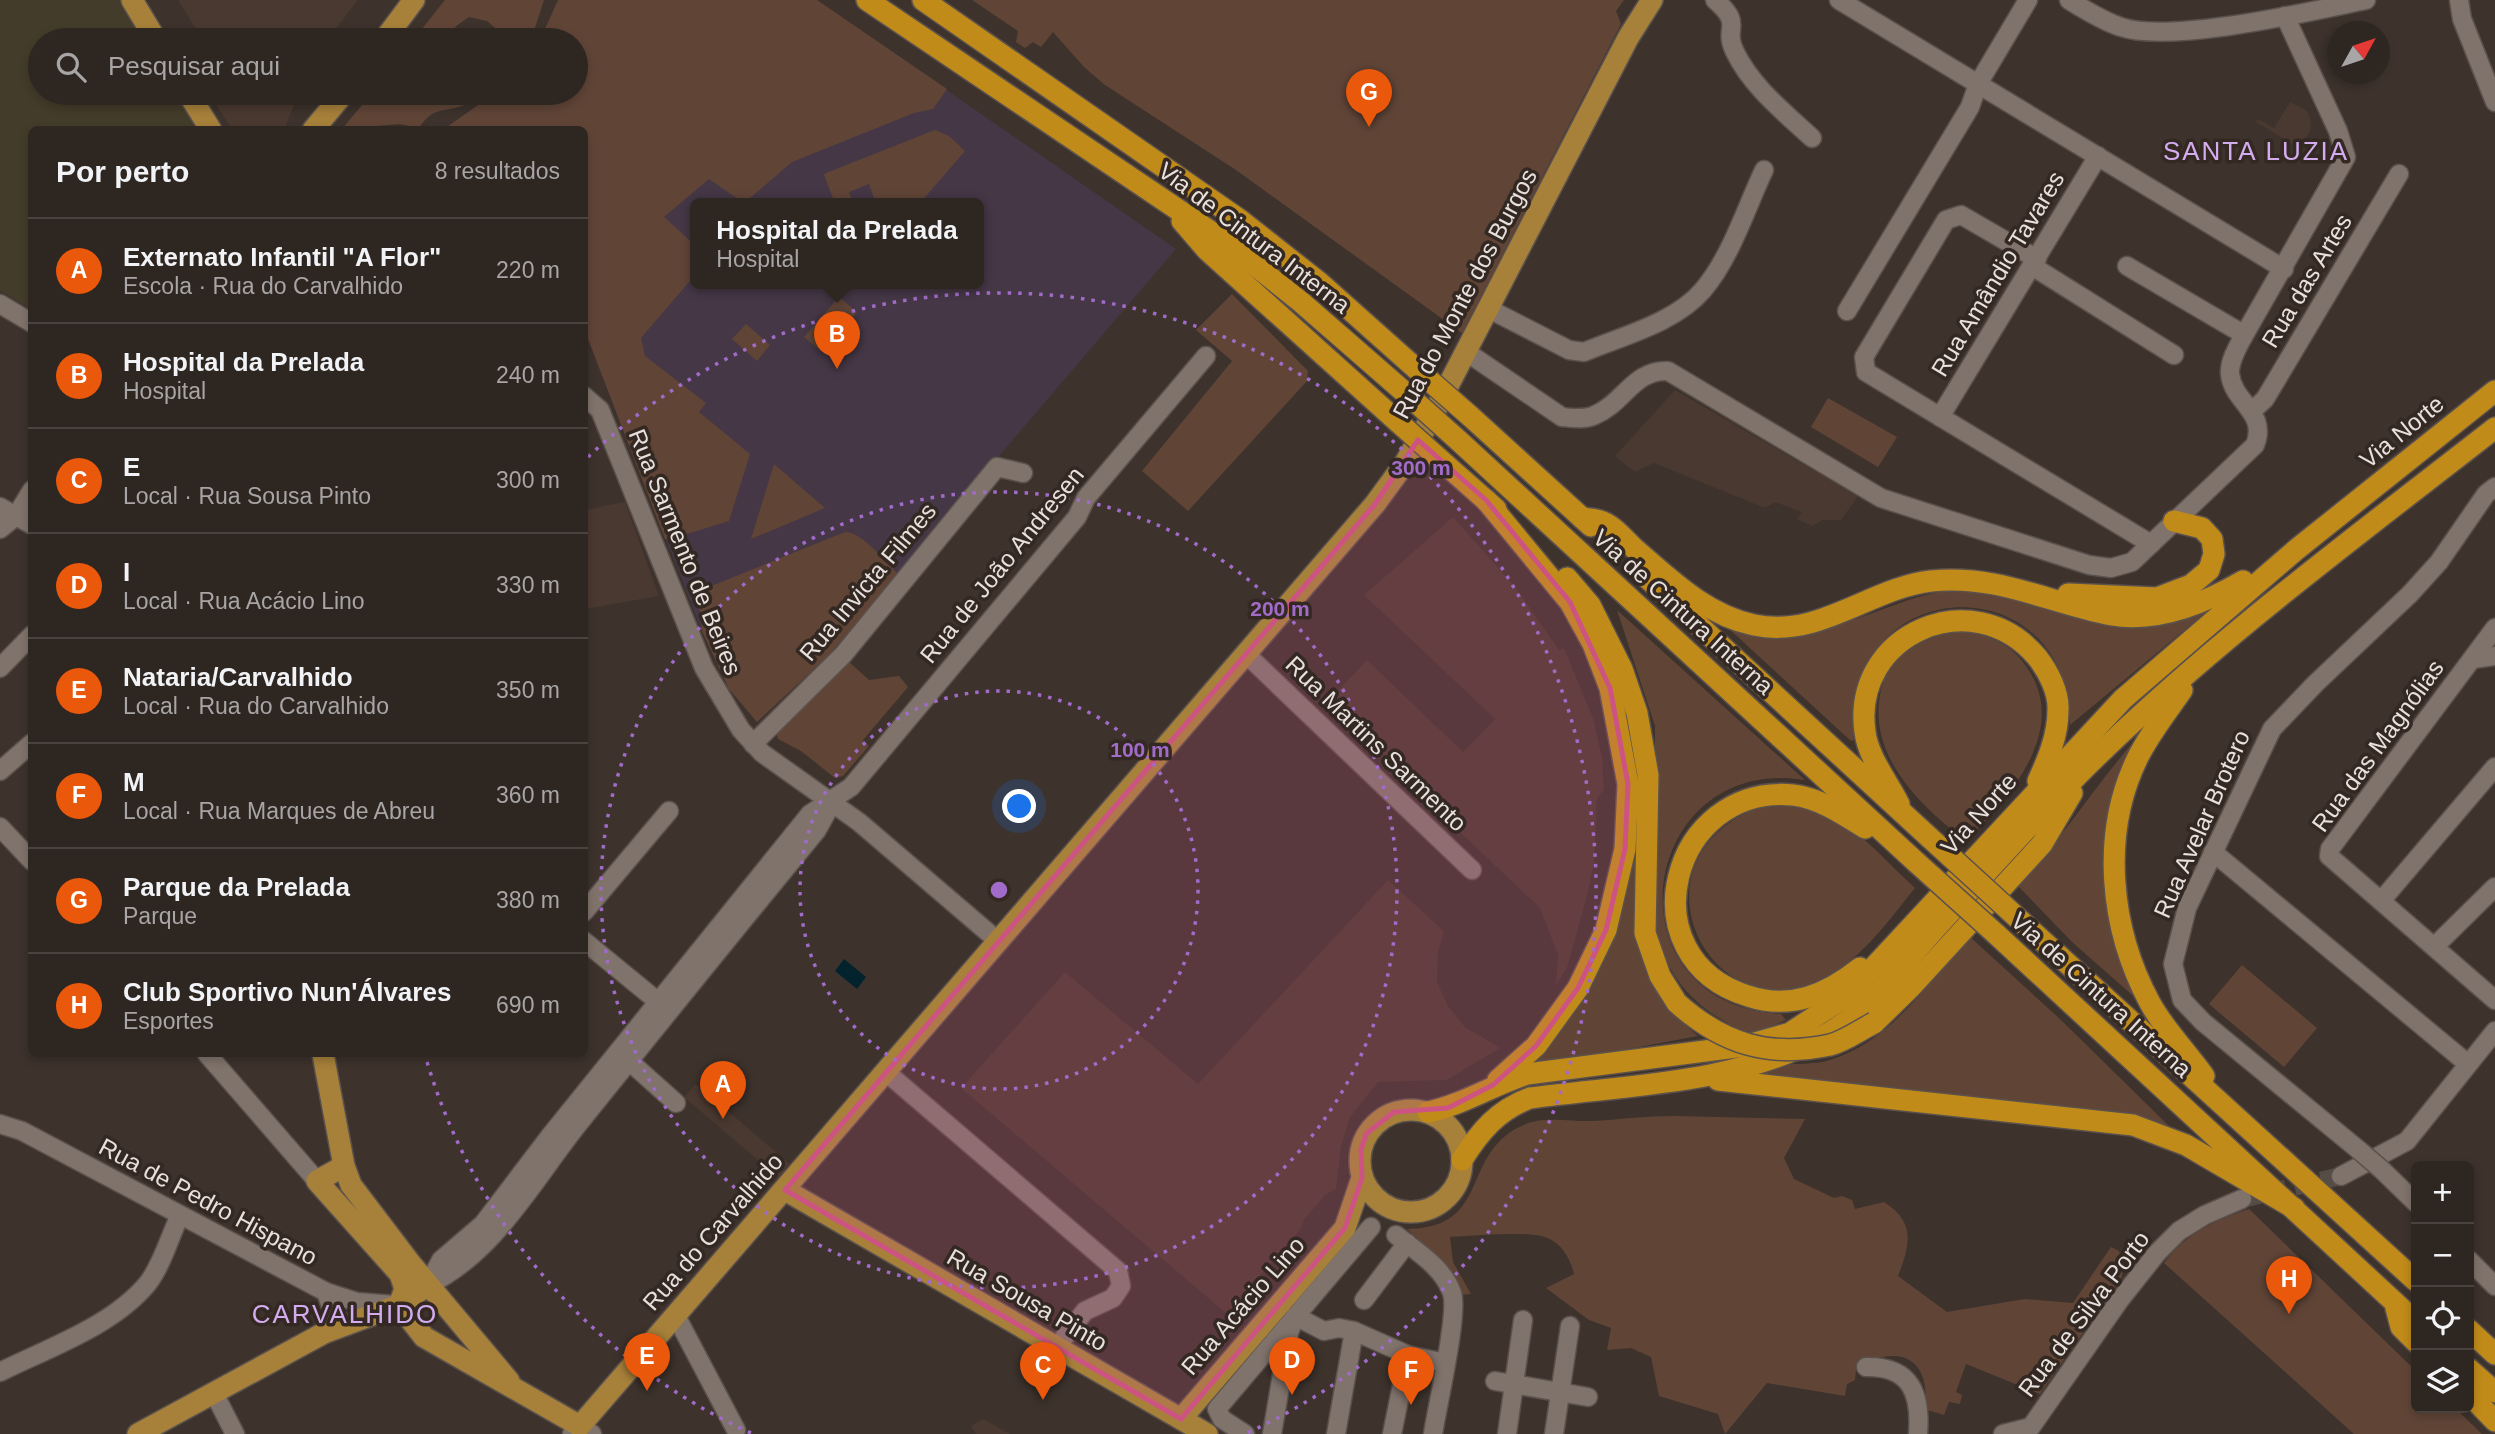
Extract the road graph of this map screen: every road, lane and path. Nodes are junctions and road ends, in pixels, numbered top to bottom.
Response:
1 (132, 0) edge
2 (414, 0) edge
3 (867, 0) edge
4 (923, 0) edge
5 (1652, 0) edge
6 (1715, 0) edge
7 (1839, 0) edge
8 (2028, 0) edge
9 (2069, 0) edge
10 (2087, 0) edge
11 (2366, 0) edge
12 (2459, 0) edge
13 (2285, 16) junction
14 (2106, 20) junction
15 (149, 28) edge
16 (393, 28) edge
17 (1978, 84) junction
18 (2495, 102) edge
19 (195, 105) edge
20 (334, 105) edge
21 (209, 126) edge
22 (316, 126) edge
23 (1812, 138) dead end
24 (2098, 156) junction
25 (1764, 170) dead end
26 (2399, 174) dead end
27 (1163, 198) junction
28 (2034, 262) junction
29 (2127, 266) dead end
30 (2284, 269) junction
31 (0, 304) edge
32 (1487, 308) junction
33 (1847, 311) dead end
34 (28, 321) edge
35 (2243, 337) junction
36 (1465, 351) junction
37 (2174, 355) dead end
38 (1206, 356) dead end
39 (2495, 391) edge
40 (588, 400) edge
41 (2252, 411) junction
42 (1940, 417) junction
43 (2495, 428) edge
44 (1023, 473) dead end
45 (2495, 487) edge
46 (28, 496) edge
47 (1486, 500) junction
48 (16, 516) edge
49 (1582, 518) junction
50 (2174, 521) junction
51 (0, 529) edge
52 (2151, 544) junction
53 (2297, 549) junction
54 (2035, 592) junction
55 (2495, 628) edge
56 (28, 639) edge
57 (1246, 654) junction
58 (2495, 656) edge
59 (2205, 658) junction
60 (2473, 659) junction
61 (0, 668) edge
62 (753, 744) junction
63 (28, 746) edge
64 (2091, 762) junction
65 (2495, 766) edge
66 (0, 771) edge
67 (2033, 794) junction
68 (833, 802) junction
69 (669, 811) dead end
70 (1904, 815) junction
71 (0, 827) edge
72 (2213, 852) junction
73 (1909, 856) junction
74 (28, 857) edge
75 (1472, 870) dead end
76 (2495, 887) edge
77 (2381, 901) junction
78 (588, 907) edge
79 (998, 941) junction
80 (588, 944) edge
81 (2434, 947) junction
82 (1889, 952) junction
83 (2495, 1000) edge
84 (664, 1006) junction
85 (2495, 1031) edge
86 (210, 1057) edge
87 (324, 1057) edge
88 (629, 1062) junction
89 (2468, 1064) junction
90 (886, 1072) junction
91 (1695, 1078) junction
92 (1493, 1085) junction
93 (676, 1103) dead end
94 (2222, 1104) junction
95 (1428, 1112) junction
96 (0, 1124) edge
97 (1462, 1160) junction
98 (347, 1175) junction
99 (2340, 1176) tunnel mouth
100 (1362, 1178) junction
101 (324, 1189) junction
102 (785, 1190) junction
103 (2411, 1198) edge
104 (2242, 1199) tunnel mouth
105 (2294, 1208) junction
106 (1395, 1210) junction
107 (180, 1215) junction
108 (1371, 1227) dead end
109 (1345, 1228) junction
110 (2474, 1264) edge
111 (2411, 1276) edge
112 (428, 1285) junction
113 (2495, 1286) edge
114 (327, 1292) junction
115 (1364, 1300) dead end
116 (2394, 1302) junction
117 (399, 1305) junction
118 (676, 1316) junction
119 (1296, 1316) junction
120 (2411, 1317) edge
121 (1523, 1320) dead end
122 (2474, 1321) edge
123 (1570, 1326) dead end
124 (1354, 1331) junction
125 (324, 1333) junction
126 (2495, 1334) edge
127 (2474, 1335) edge
128 (2411, 1337) edge
129 (1056, 1348) junction
130 (2495, 1354) edge
131 (1408, 1355) junction
132 (1445, 1363) junction
133 (1866, 1367) dead end
134 (0, 1372) edge
135 (2474, 1373) edge
136 (1495, 1381) dead end
137 (1514, 1384) junction
138 (513, 1385) junction
139 (2495, 1392) edge
140 (1560, 1393) junction
141 (215, 1395) junction
142 (1588, 1397) dead end
143 (2474, 1399) edge
144 (1181, 1419) junction
145 (2495, 1420) edge
146 (581, 1431) edge
147 (737, 1433) edge
148 (138, 1434) edge
149 (234, 1434) edge
150 (1207, 1434) edge
151 (1245, 1434) edge
152 (1272, 1434) edge
153 (1336, 1434) edge
154 (1392, 1434) edge
155 (1433, 1434) edge
156 (1507, 1434) edge
157 (1554, 1434) edge
158 (1918, 1434) edge
159 (2003, 1434) edge

1 - 15 main road
2 - 16 main road
3 - 27 highway, Via de Cintura Interna
4 - 49 highway, Via de Cintura Interna, bridge
5 - 32 main road, Rua do Monte dos Burgos
6 - 23 street
7 - 17 street
8 - 17 street
9 - 14 street
10 - 14 street
11 - 13 street
12 - 18 street
13 - 14 street
13 - 30 street
17 - 24 street
17 - 33 street
19 - 21 main road
20 - 22 main road
24 - 28 street, Rua Amândio Tavares
24 - 30 street
25 - 32 street
26 - 41 street, Rua das Artes
27 - 47 highway, bridge
27 - 73 highway, Via de Cintura Interna, bridge
28 - 37 street
28 - 42 street, Rua Amândio Tavares
28 - 42 street
29 - 35 street
30 - 35 street
31 - 34 street
32 - 36 main road, Rua do Monte dos Burgos
35 - 41 street
36 - 52 street
36 - 57 main road, Rua do Monte dos Burgos
38 - 68 street, Rua de João Andresen
39 - 53 highway, Via Norte
40 - 62 street, Rua Sarmento de Beires
41 - 50 street
42 - 52 street
43 - 59 highway, Via Norte
44 - 62 street, Rua Invicta Filmes
45 - 72 street, Rua Avelar Brotero
46 - 48 street
47 - 64 highway, bridge
47 - 92 highway
48 - 51 street
49 - 54 highway
49 - 70 highway, Via de Cintura Interna
50 - 52 street
50 - 54 highway
53 - 54 highway
53 - 67 highway, Via Norte
55 - 60 street, Rua das Magnólias
56 - 61 street
57 - 75 street, Rua Martins Sarmento
57 - 79 main road, Rua do Monte dos Burgos
58 - 60 street
59 - 64 highway, Via Norte
59 - 94 highway
60 - 77 street, Rua das Magnólias
62 - 68 street, Rua Sarmento de Beires
63 - 66 street
64 - 91 highway, Via Norte
65 - 77 street
67 - 70 highway
67 - 82 highway, Via Norte
68 - 79 street, Rua Sarmento de Beires
68 - 84 street, Rua de João Andresen
69 - 78 street
70 - 94 highway, Via de Cintura Interna, bridge
71 - 74 street
72 - 89 street
72 - 103 street, Rua Avelar Brotero, bridge
73 - 82 highway
73 - 105 highway, Via de Cintura Interna, bridge
76 - 81 street
77 - 81 street, Rua das Magnólias
79 - 90 main road, Rua do Monte dos Burgos
80 - 84 street
81 - 83 street, Rua das Magnólias
82 - 92 highway, Via Norte
84 - 88 street
84 - 112 street
85 - 89 street
86 - 101 street
87 - 98 main road
88 - 93 street
88 - 112 street
89 - 99 street
90 - 102 main road, Rua do Carvalhido
90 - 129 street
91 - 97 highway, Via Norte
91 - 105 highway
92 - 95 highway, Via Norte
94 - 111 highway, Via de Cintura Interna
95 - 97 main road
95 - 100 main road
96 - 107 street, Rua de Pedro Hispano
97 - 106 main road
98 - 101 main road
98 - 112 main road
100 - 106 main road
100 - 109 main road, Rua Acácio Lino
101 - 117 main road
102 - 118 main road, Rua do Carvalhido
102 - 129 main road, Rua Sousa Pinto
104 - 159 street, Rua de Silva Porto
105 - 116 highway, Via de Cintura Interna
106 - 109 main road, Rua Acácio Lino
107 - 114 street, Rua de Pedro Hispano
107 - 134 street
108 - 119 street
109 - 144 main road, Rua Acácio Lino
110 - 113 street
112 - 117 main road
112 - 138 main road
114 - 117 street, Rua de Pedro Hispano
114 - 125 street
115 - 132 street
116 - 120 highway, Via de Cintura Interna
116 - 128 highway
117 - 125 main road
117 - 138 main road
118 - 146 main road, Rua do Carvalhido
118 - 147 street
119 - 124 street
119 - 151 street
119 - 152 street
121 - 137 street
122 - 126 highway
123 - 140 street
124 - 131 street
124 - 153 street
125 - 141 main road
127 - 130 highway
129 - 144 main road, Rua Sousa Pinto
131 - 132 street
131 - 154 street
132 - 155 street
133 - 158 street
135 - 139 highway
136 - 137 street
137 - 140 street
137 - 156 street
138 - 146 main road
140 - 142 street
140 - 157 street
141 - 148 main road
141 - 149 street
143 - 145 highway
144 - 150 main road, Rua Sousa Pinto

